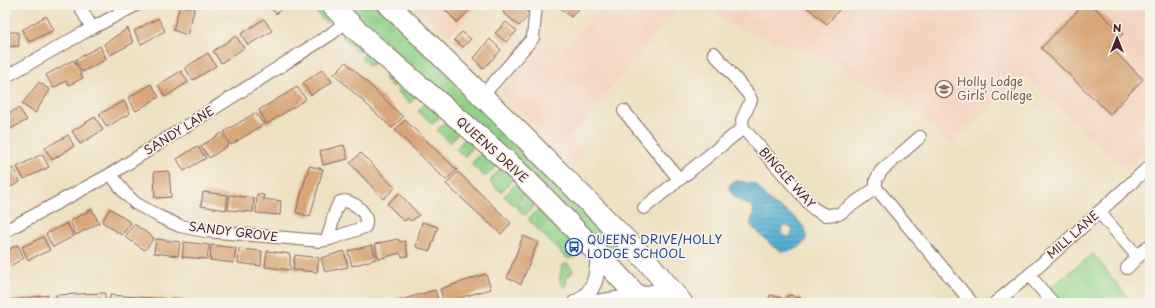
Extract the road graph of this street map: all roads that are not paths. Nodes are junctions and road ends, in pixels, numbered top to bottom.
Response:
1 (79, 5) edge
2 (136, 5) edge
3 (332, 5) edge
4 (389, 5) edge
5 (536, 5) edge
6 (347, 21) junction
7 (92, 28) junction
8 (714, 53) dead end
9 (5, 77) edge
10 (482, 96) junction
11 (624, 111) dead end
12 (743, 128) junction
13 (920, 137) dead end
14 (1150, 166) edge
15 (111, 174) junction
16 (679, 179) junction
17 (876, 188) junction
18 (644, 208) dead end
19 (1099, 212) junction
20 (5, 231) edge
21 (326, 240) dead end
22 (1147, 246) dead end
23 (598, 254) junction
24 (1138, 257) junction
25 (1128, 268) dead end
26 (1029, 275) junction
27 (676, 295) edge
28 (646, 301) edge
29 (575, 303) edge
30 (593, 303) edge
31 (972, 303) edge
32 (995, 303) edge
33 (1053, 303) edge

1 - 7 street
2 - 7 street
3 - 6 highway, QUEENS DRIVE
4 - 10 highway
5 - 10 street
6 - 15 street, SANDY LANE
6 - 23 highway, QUEENS DRIVE
7 - 9 street
8 - 12 street
10 - 27 highway
11 - 16 street
12 - 16 street
12 - 17 street, BINGLE WAY
13 - 17 street
14 - 19 street, MILL LANE
15 - 20 street, SANDY LANE
15 - 21 street, SANDY GROVE
16 - 18 street
17 - 31 street
19 - 24 street
19 - 26 street, MILL LANE
22 - 24 street
23 - 28 highway, QUEENS DRIVE
23 - 29 street
24 - 25 street
26 - 32 street, MILL LANE
26 - 33 street
27 - 28 street
28 - 30 street

